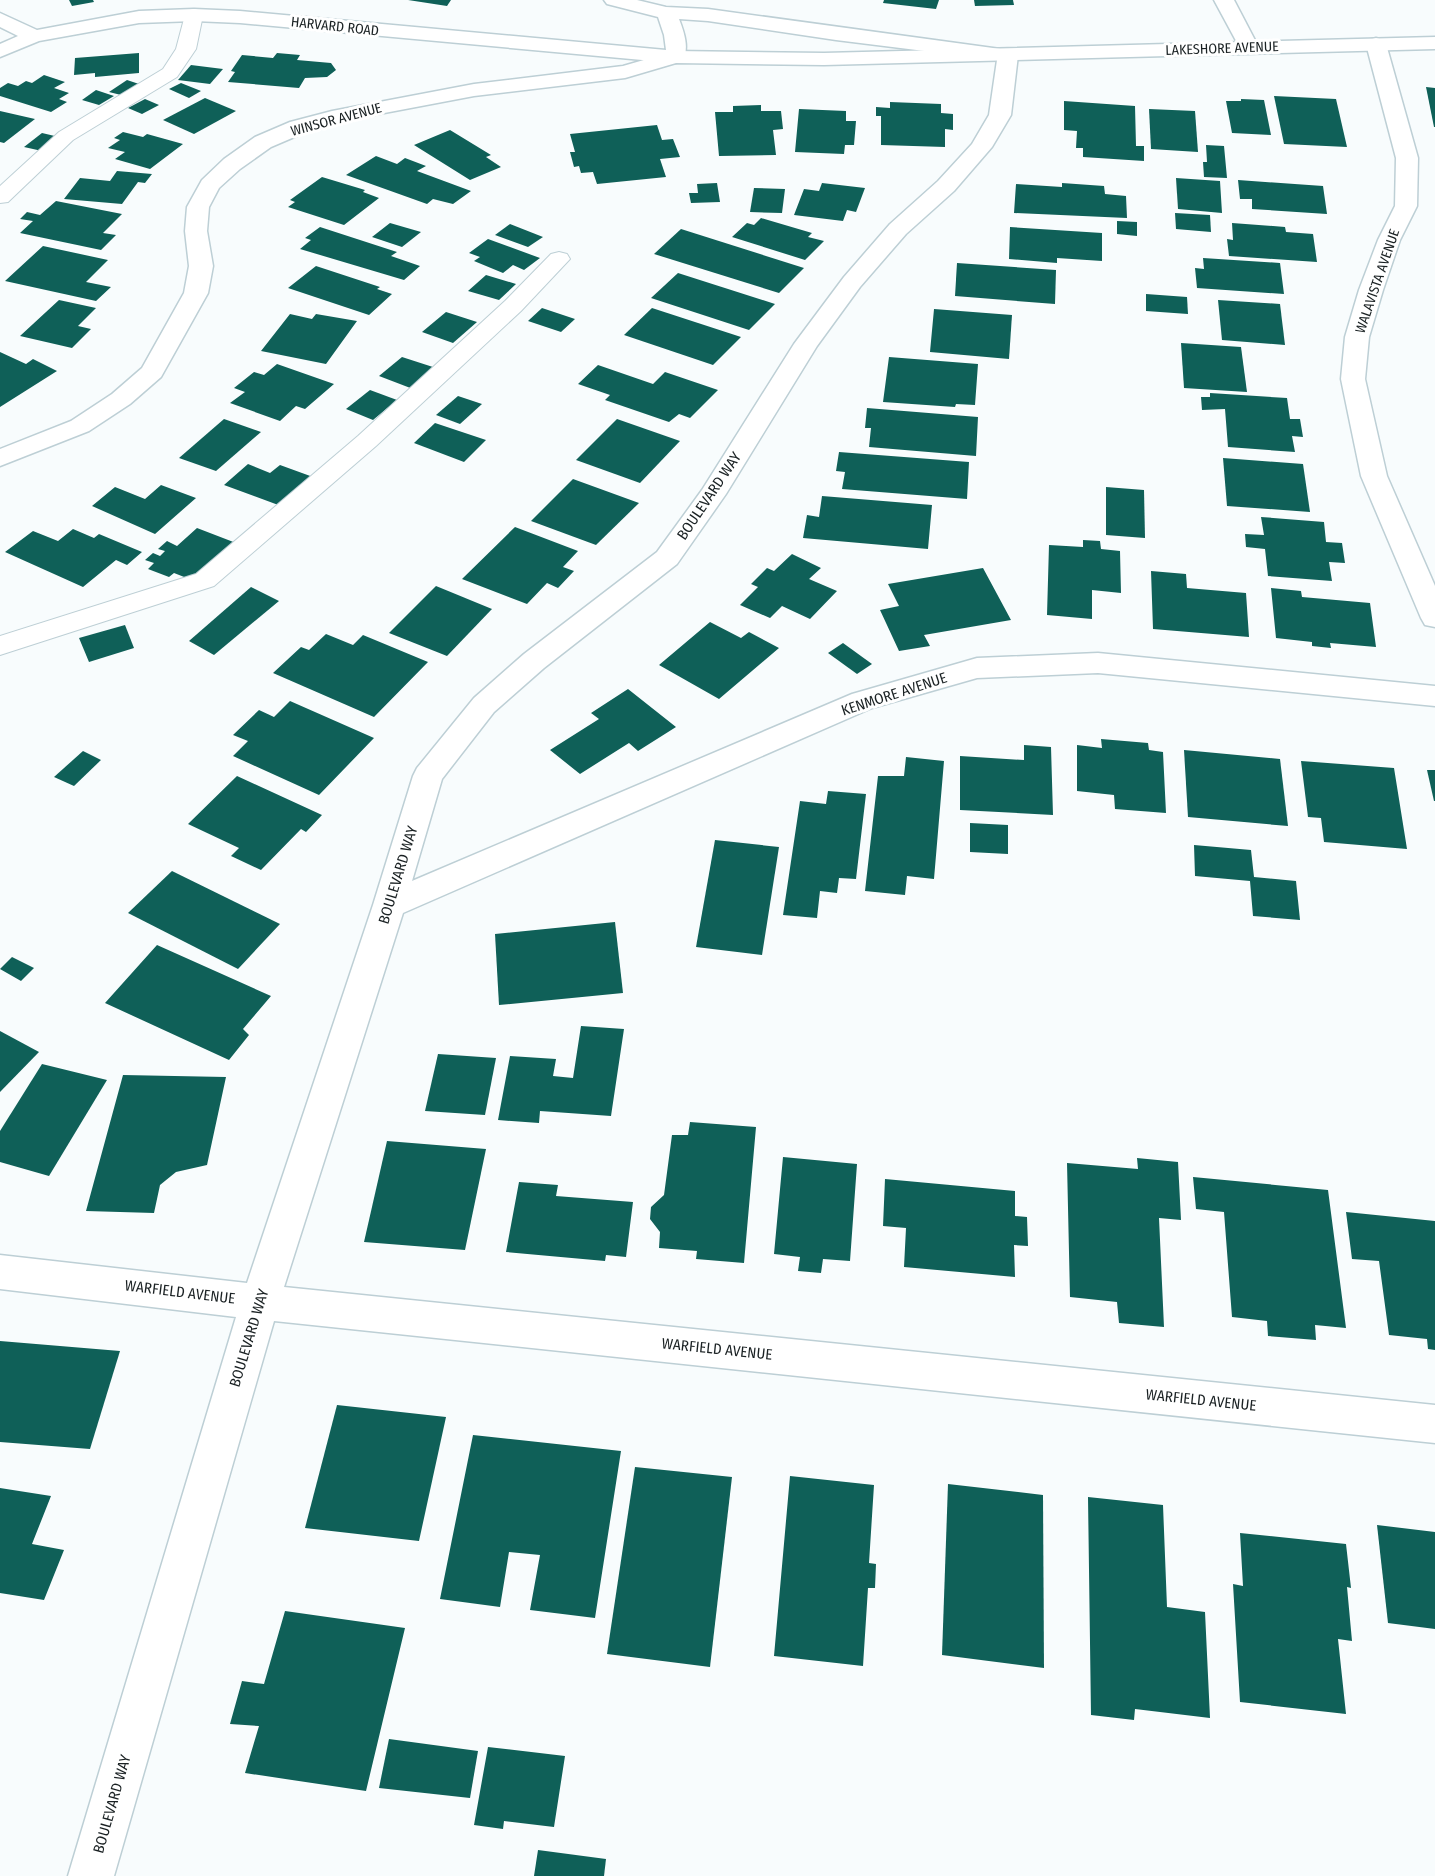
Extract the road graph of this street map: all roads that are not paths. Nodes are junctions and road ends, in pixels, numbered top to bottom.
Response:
1 (614, 0) edge
2 (1224, 0) edge
3 (666, 13) junction
4 (194, 15) junction
5 (0, 19) edge
6 (34, 36) junction
7 (1435, 43) edge
8 (1376, 44) junction
9 (1248, 46) junction
10 (0, 51) edge
11 (1008, 55) junction
12 (675, 57) junction
13 (0, 197) edge
14 (559, 259) dead end
15 (0, 458) edge
16 (1435, 618) edge
17 (0, 646) edge
18 (1435, 696) edge
19 (389, 905) junction
20 (0, 1272) edge
21 (260, 1302) junction
22 (1435, 1424) edge
23 (91, 1876) edge

1 - 3 street, LAKESHORE AVENUE
2 - 9 street
3 - 11 street, LAKESHORE AVENUE
3 - 12 street
4 - 6 street, HARVARD ROAD
4 - 12 street, HARVARD ROAD
4 - 13 lane
5 - 6 street
6 - 10 street, HARVARD ROAD
7 - 8 street, LAKESHORE AVENUE
8 - 9 street, LAKESHORE AVENUE
8 - 16 street, WALAVISTA AVENUE
9 - 11 street, LAKESHORE AVENUE
11 - 12 street, LAKESHORE AVENUE
11 - 19 street, BOULEVARD WAY
12 - 15 street, WINSOR AVENUE
14 - 17 lane
18 - 19 street, KENMORE AVENUE
19 - 21 street, BOULEVARD WAY
20 - 21 street, WARFIELD AVENUE
21 - 22 street, WARFIELD AVENUE
21 - 23 street, BOULEVARD WAY

